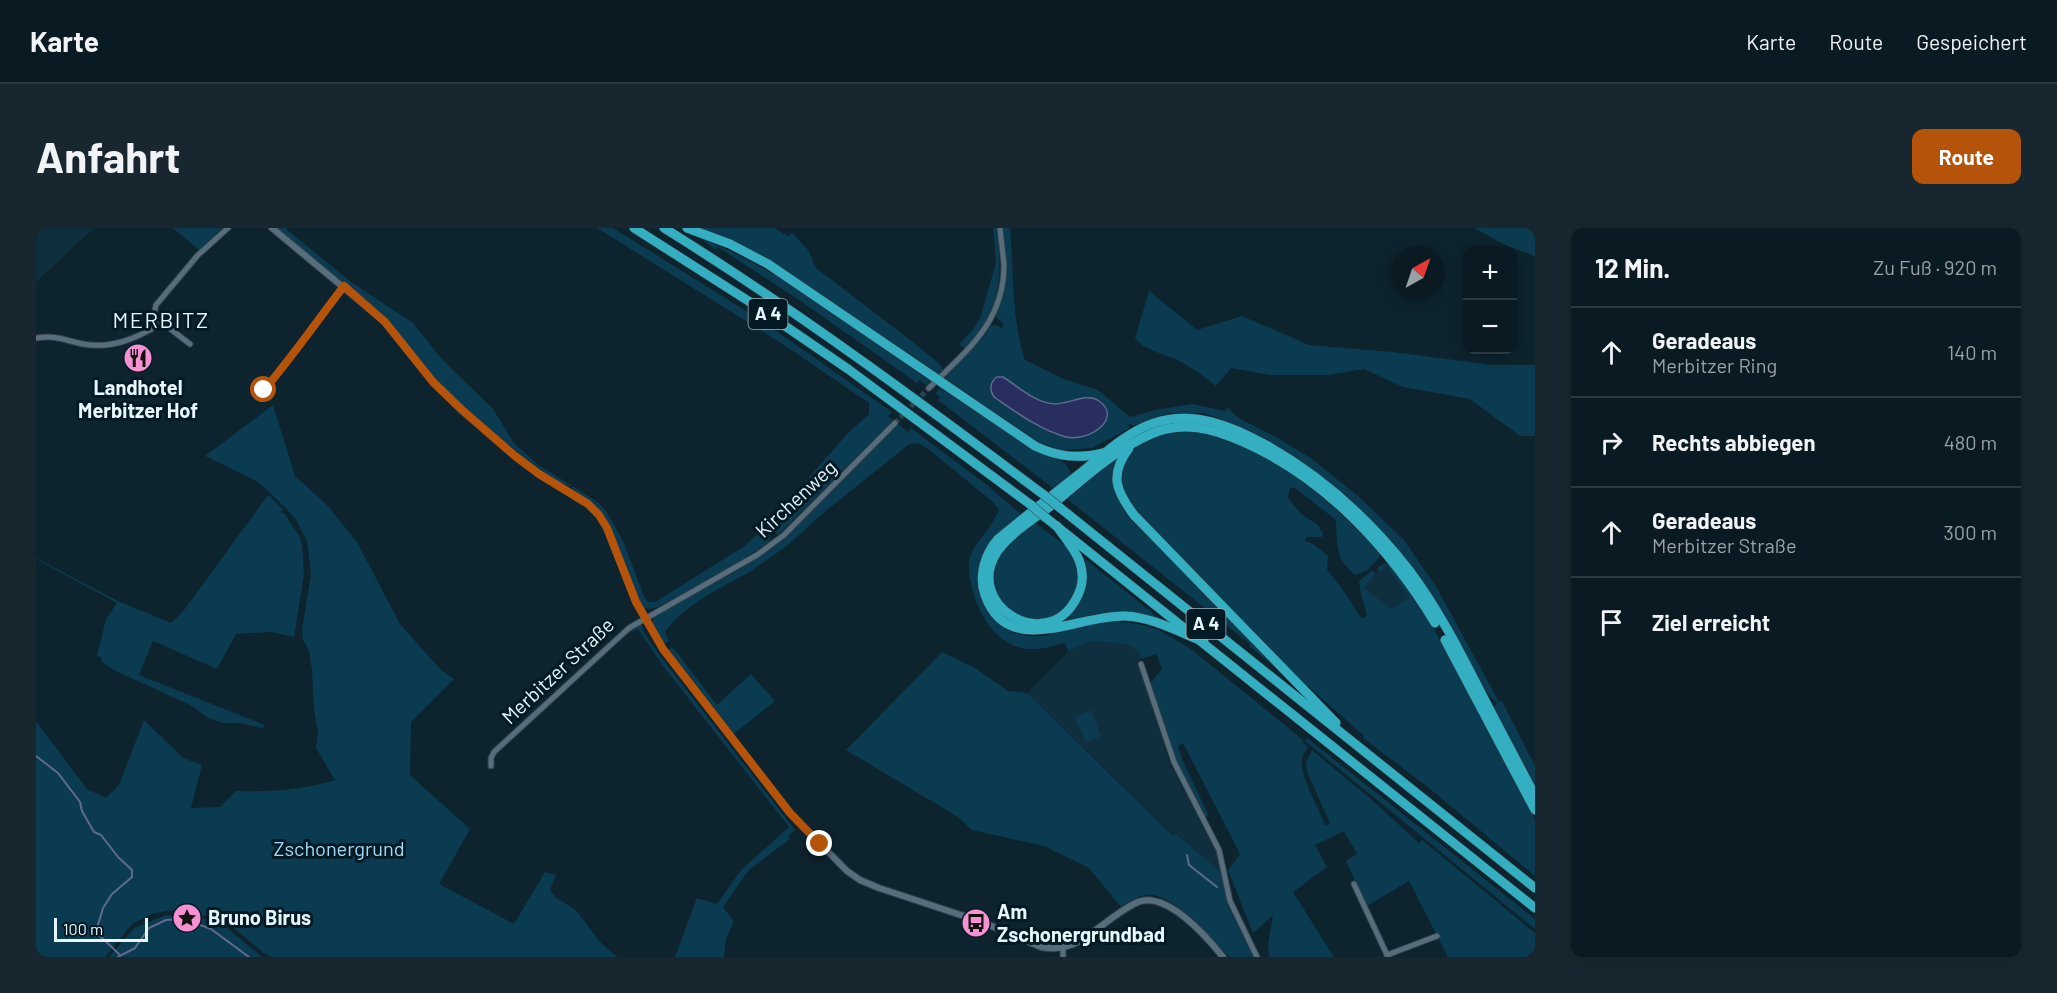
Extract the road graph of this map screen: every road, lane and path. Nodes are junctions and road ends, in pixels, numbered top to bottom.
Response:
1 (228, 228) edge
2 (272, 228) edge
3 (634, 228) edge
4 (664, 228) edge
5 (687, 228) edge
6 (1000, 228) edge
7 (344, 286) junction
8 (160, 324) junction
9 (36, 338) edge
10 (190, 344) dead end
11 (929, 388) tunnel mouth
12 (264, 390) dead end
13 (895, 423) tunnel mouth
14 (1132, 444) junction
15 (1106, 453) junction
16 (1057, 526) junction
17 (645, 618) junction
18 (1204, 642) junction
19 (1141, 664) dead end
20 (1353, 742) junction
21 (491, 766) dead end
22 (1535, 796) edge
23 (1535, 810) edge
24 (1354, 884) dead end
25 (1535, 888) edge
26 (1535, 908) edge
27 (1437, 936) dead end
28 (1063, 949) junction
29 (1387, 956) edge
30 (1063, 957) edge
31 (1223, 957) edge
32 (1257, 957) edge

1 - 8 street
2 - 7 street
3 - 16 highway, A 4, bridge
4 - 20 highway, A 4, bridge
5 - 15 highway, bridge
6 - 11 street
7 - 12 street
7 - 17 street
8 - 9 street
8 - 10 street
13 - 17 street, Kirchenweg
14 - 16 highway
14 - 20 highway
14 - 23 highway
15 - 18 highway, A 4
15 - 22 highway
16 - 18 highway, A 4
17 - 21 street, Merbitzer Straße
17 - 28 street, Merbitzer Straße
18 - 26 highway, A 4
19 - 32 street
20 - 25 highway, A 4
24 - 29 street
27 - 29 street
28 - 30 street
28 - 31 street

